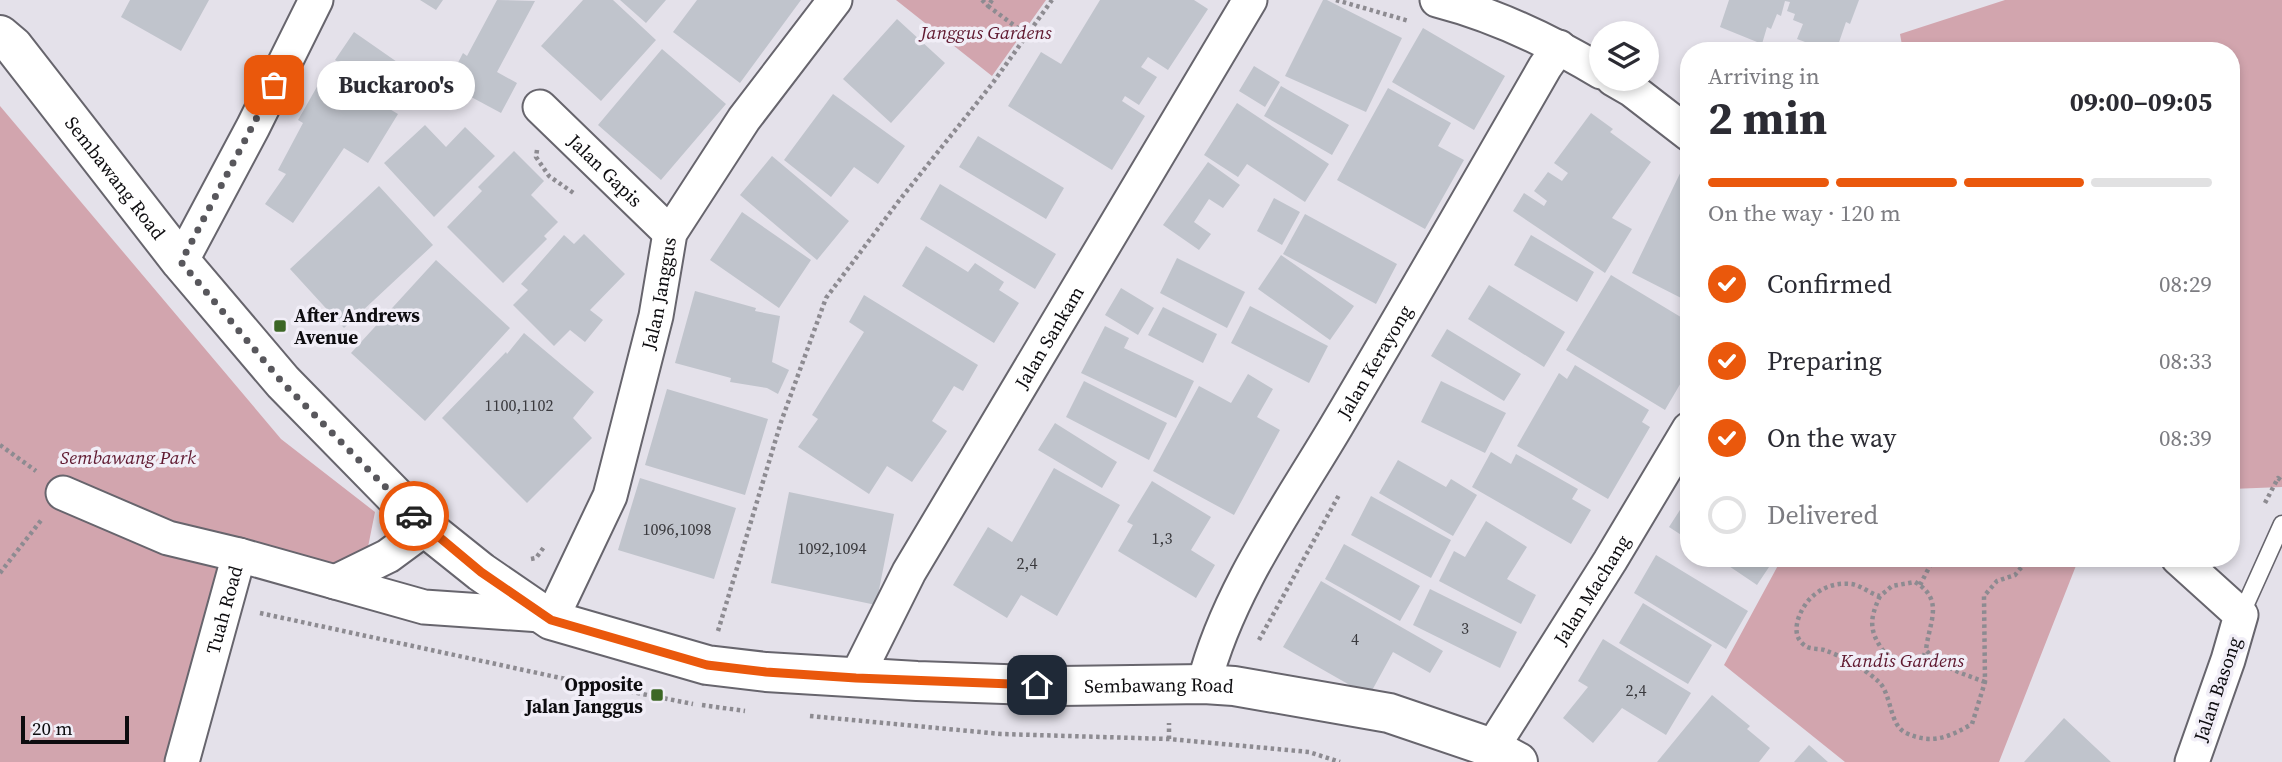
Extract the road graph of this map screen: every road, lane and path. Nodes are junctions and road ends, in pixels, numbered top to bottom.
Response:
1 (316, 0) edge
2 (835, 0) edge
3 (982, 0) edge
4 (1052, 0) edge
5 (1250, 0) edge
6 (1437, 0) edge
7 (990, 3) edge
8 (0, 35) edge
9 (1027, 35) junction
10 (1559, 47) junction
11 (1589, 65) edge
12 (1633, 91) edge
13 (543, 110) joint
14 (1680, 127) edge
15 (579, 197) dead end
16 (670, 233) junction
17 (181, 262) junction
18 (1680, 444) edge
19 (0, 445) edge
20 (63, 493) junction
21 (2282, 524) edge
22 (426, 528) junction
23 (549, 540) dead end
24 (239, 555) junction
25 (527, 560) dead end
26 (1929, 567) edge
27 (2022, 567) edge
28 (2188, 567) edge
29 (0, 573) edge
30 (335, 582) junction
31 (1920, 585) junction
32 (1880, 596) junction
33 (2241, 615) junction
34 (546, 617) junction
35 (718, 629) junction
36 (731, 630) dead end
37 (707, 647) junction
38 (1926, 650) junction
39 (1884, 652) junction
40 (1867, 672) junction
41 (856, 678) junction
42 (1985, 682) junction
43 (1203, 684) junction
44 (1505, 755) edge
45 (182, 762) edge
46 (2192, 762) edge

1 - 17 street
2 - 16 street, Jalan Janggus
3 - 7 path
4 - 9 path
5 - 41 street, Jalan Sankam
6 - 10 street
7 - 9 path
8 - 17 street, Sembawang Road
9 - 35 path
10 - 11 street
10 - 43 street, Jalan Kerayong
12 - 14 street
13 - 15 path
13 - 16 street, Jalan Gapis
16 - 34 street, Jalan Janggus
17 - 22 street, Sembawang Road
18 - 44 street, Jalan Machang
19 - 20 path
20 - 24 street
20 - 29 path
21 - 33 lane
22 - 30 street
22 - 34 street, Sembawang Road
23 - 25 path
24 - 30 street, Tuah Road
24 - 45 street, Tuah Road
26 - 31 path
27 - 42 path
28 - 33 street
30 - 34 street, Tuah Road
31 - 32 path
31 - 38 path
32 - 39 path
32 - 40 path
33 - 46 street, Jalan Basong
34 - 37 street, Sembawang Road
35 - 36 path
35 - 37 path
35 - 37 path
37 - 41 street, Sembawang Road
38 - 39 path
38 - 42 path
39 - 40 path
40 - 42 path
41 - 43 street, Sembawang Road
43 - 44 street, Sembawang Road

